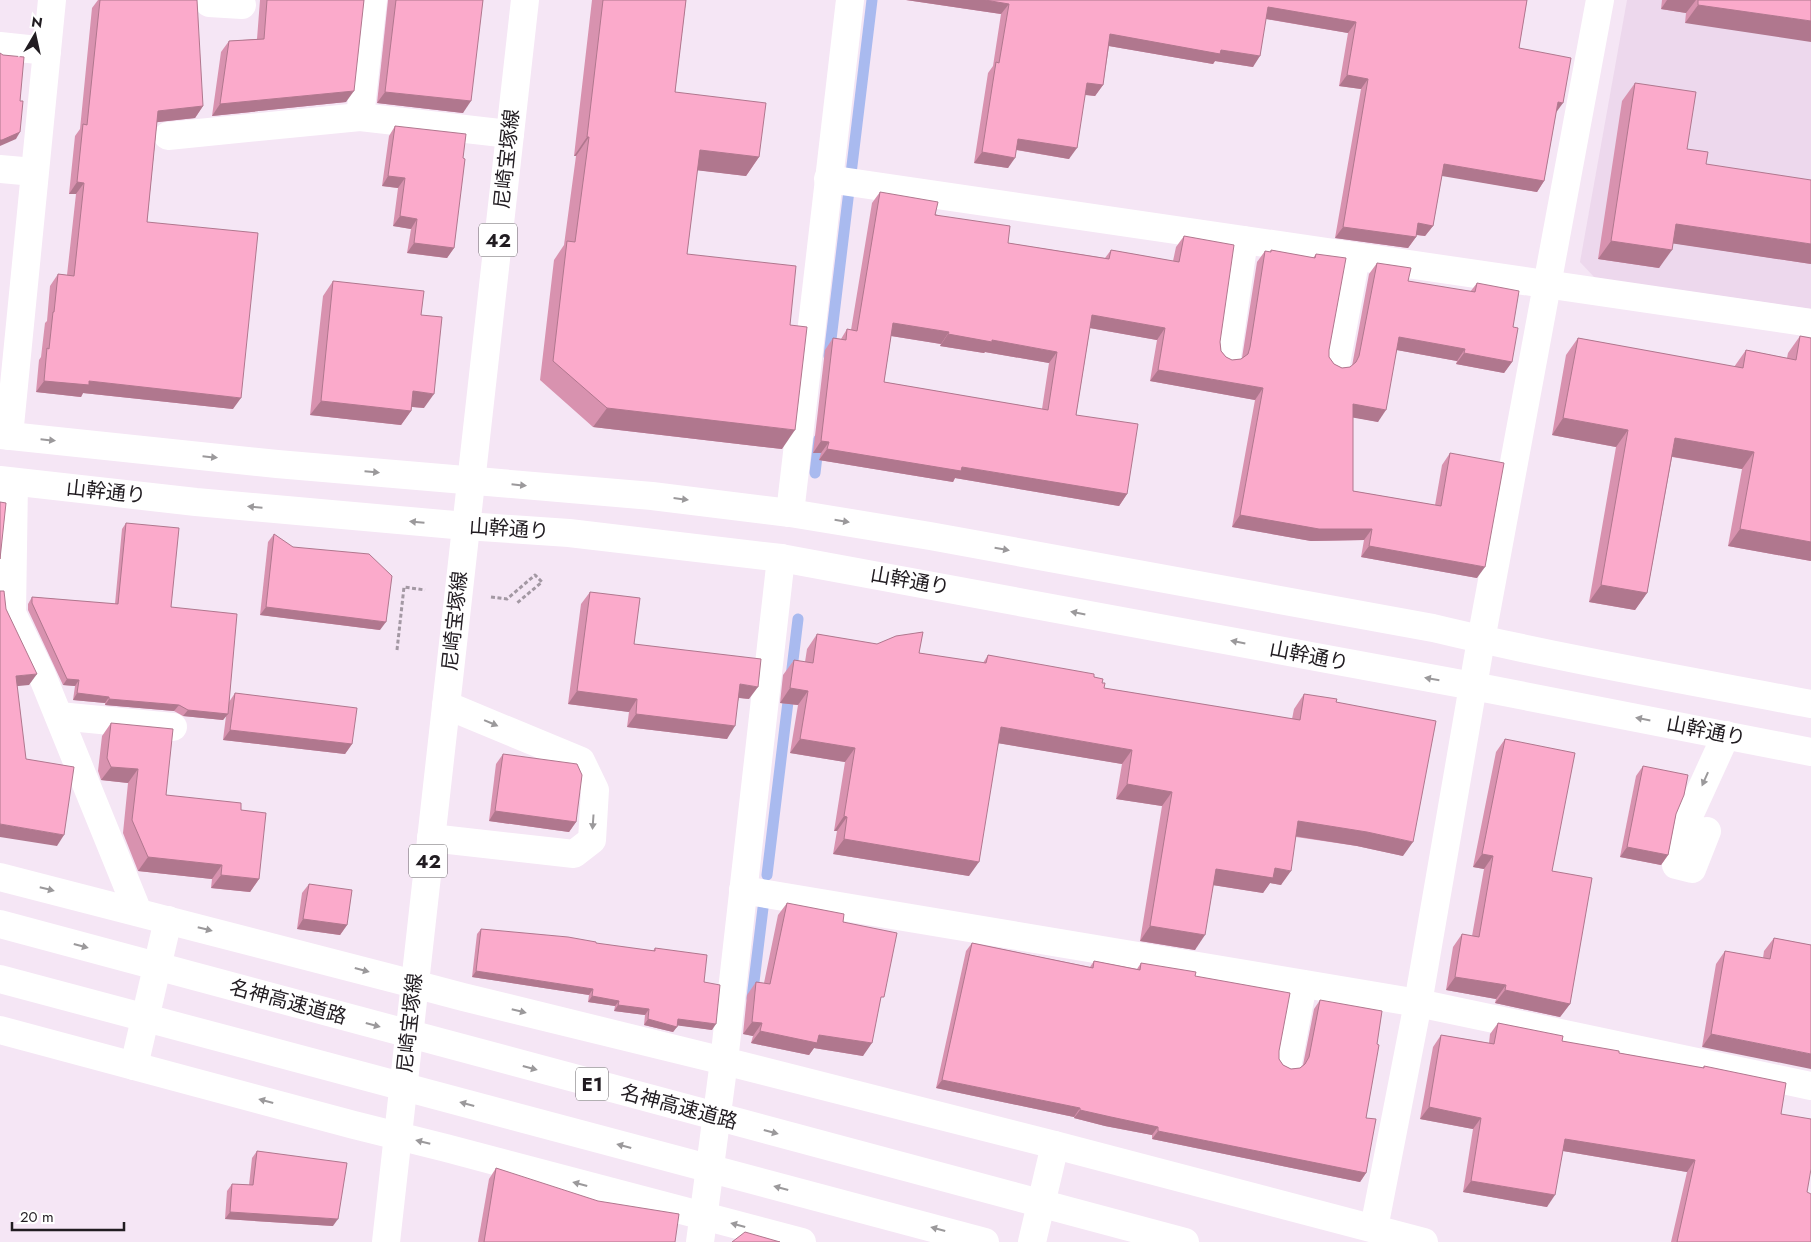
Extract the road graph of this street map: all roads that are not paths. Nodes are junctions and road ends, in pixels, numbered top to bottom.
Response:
1 (52, 0) edge
2 (209, 0) edge
3 (373, 0) edge
4 (525, 0) edge
5 (850, 0) edge
6 (1600, 0) edge
7 (242, 5) dead end
8 (0, 46) edge
9 (47, 51) junction
10 (360, 117) junction
11 (510, 134) junction
12 (168, 136) dead end
13 (0, 169) edge
14 (34, 172) junction
15 (844, 181) junction
16 (1244, 240) junction
17 (1356, 257) junction
18 (1547, 285) junction
19 (1811, 323) edge
20 (1227, 356) edge
21 (1336, 364) edge
22 (4, 436) edge
23 (471, 480) junction
24 (7, 481) edge
25 (790, 513) junction
26 (466, 526) junction
27 (781, 558) junction
28 (10, 632) edge
29 (1481, 640) junction
30 (1473, 686) junction
31 (446, 704) junction
32 (1811, 704) edge
33 (59, 716) junction
34 (173, 727) edge
35 (1726, 735) junction
36 (1811, 752) edge
37 (1707, 831) dead end
38 (431, 838) junction
39 (0, 877) edge
40 (743, 890) junction
41 (138, 912) junction
42 (168, 920) junction
43 (0, 924) edge
44 (0, 979) edge
45 (414, 984) junction
46 (1303, 984) junction
47 (1418, 1003) junction
48 (0, 1030) edge
49 (724, 1061) junction
50 (1288, 1062) dead end
51 (134, 1066) junction
52 (1811, 1086) edge
53 (398, 1136) junction
54 (1055, 1145) junction
55 (1374, 1228) junction
56 (701, 1229) edge
57 (386, 1242) edge
58 (802, 1242) edge
59 (985, 1242) edge
60 (1032, 1242) edge
61 (1185, 1242) edge
62 (1424, 1242) edge

1 - 9 main road
2 - 7 main road
3 - 10 main road
4 - 11 main road, 尼崎宝塚線 / 42
5 - 15 main road
6 - 18 main road
8 - 9 main road
9 - 14 main road
10 - 11 main road
10 - 12 main road
11 - 23 main road, 尼崎宝塚線 / 42
13 - 14 main road
14 - 22 main road
15 - 16 main road
15 - 25 main road
16 - 17 main road
16 - 20 main road
17 - 18 main road
17 - 21 main road
18 - 19 main road
18 - 29 main road
22 -> 23 main road
23 -> 25 main road
23 - 26 main road, 尼崎宝塚線 / 42
26 -> 24 main road, 山幹通り
24 - 28 main road
25 -> 29 main road
26 - 27 main road, 山幹通り
26 - 31 main road, 尼崎宝塚線 / 42
30 -> 27 main road, 山幹通り
27 - 40 main road
28 - 33 main road
29 - 30 main road
29 - 32 main road
35 -> 30 main road, 山幹通り
30 - 47 main road
31 - 38 main road, 尼崎宝塚線 / 42
31 -> 38 main road
33 - 34 main road
33 - 41 main road
35 - 36 main road, 山幹通り
35 -> 37 main road
38 - 45 main road, 尼崎宝塚線 / 42
39 -> 41 main road
40 - 46 main road
40 - 49 main road
41 - 42 main road
42 -> 45 main road
42 - 51 main road
43 -> 61 main road, 名神高速道路 / E1
59 -> 44 main road
45 -> 49 main road
45 - 53 main road, 尼崎宝塚線 / 42
46 - 47 main road
46 - 50 main road
47 - 52 main road
47 - 55 main road
48 - 51 main road
49 - 54 main road
49 - 56 main road
53 -> 51 main road
56 -> 53 main road
53 - 57 main road, 尼崎宝塚線 / 42
54 - 55 main road
54 - 60 main road
55 - 62 main road
58 -> 56 main road

